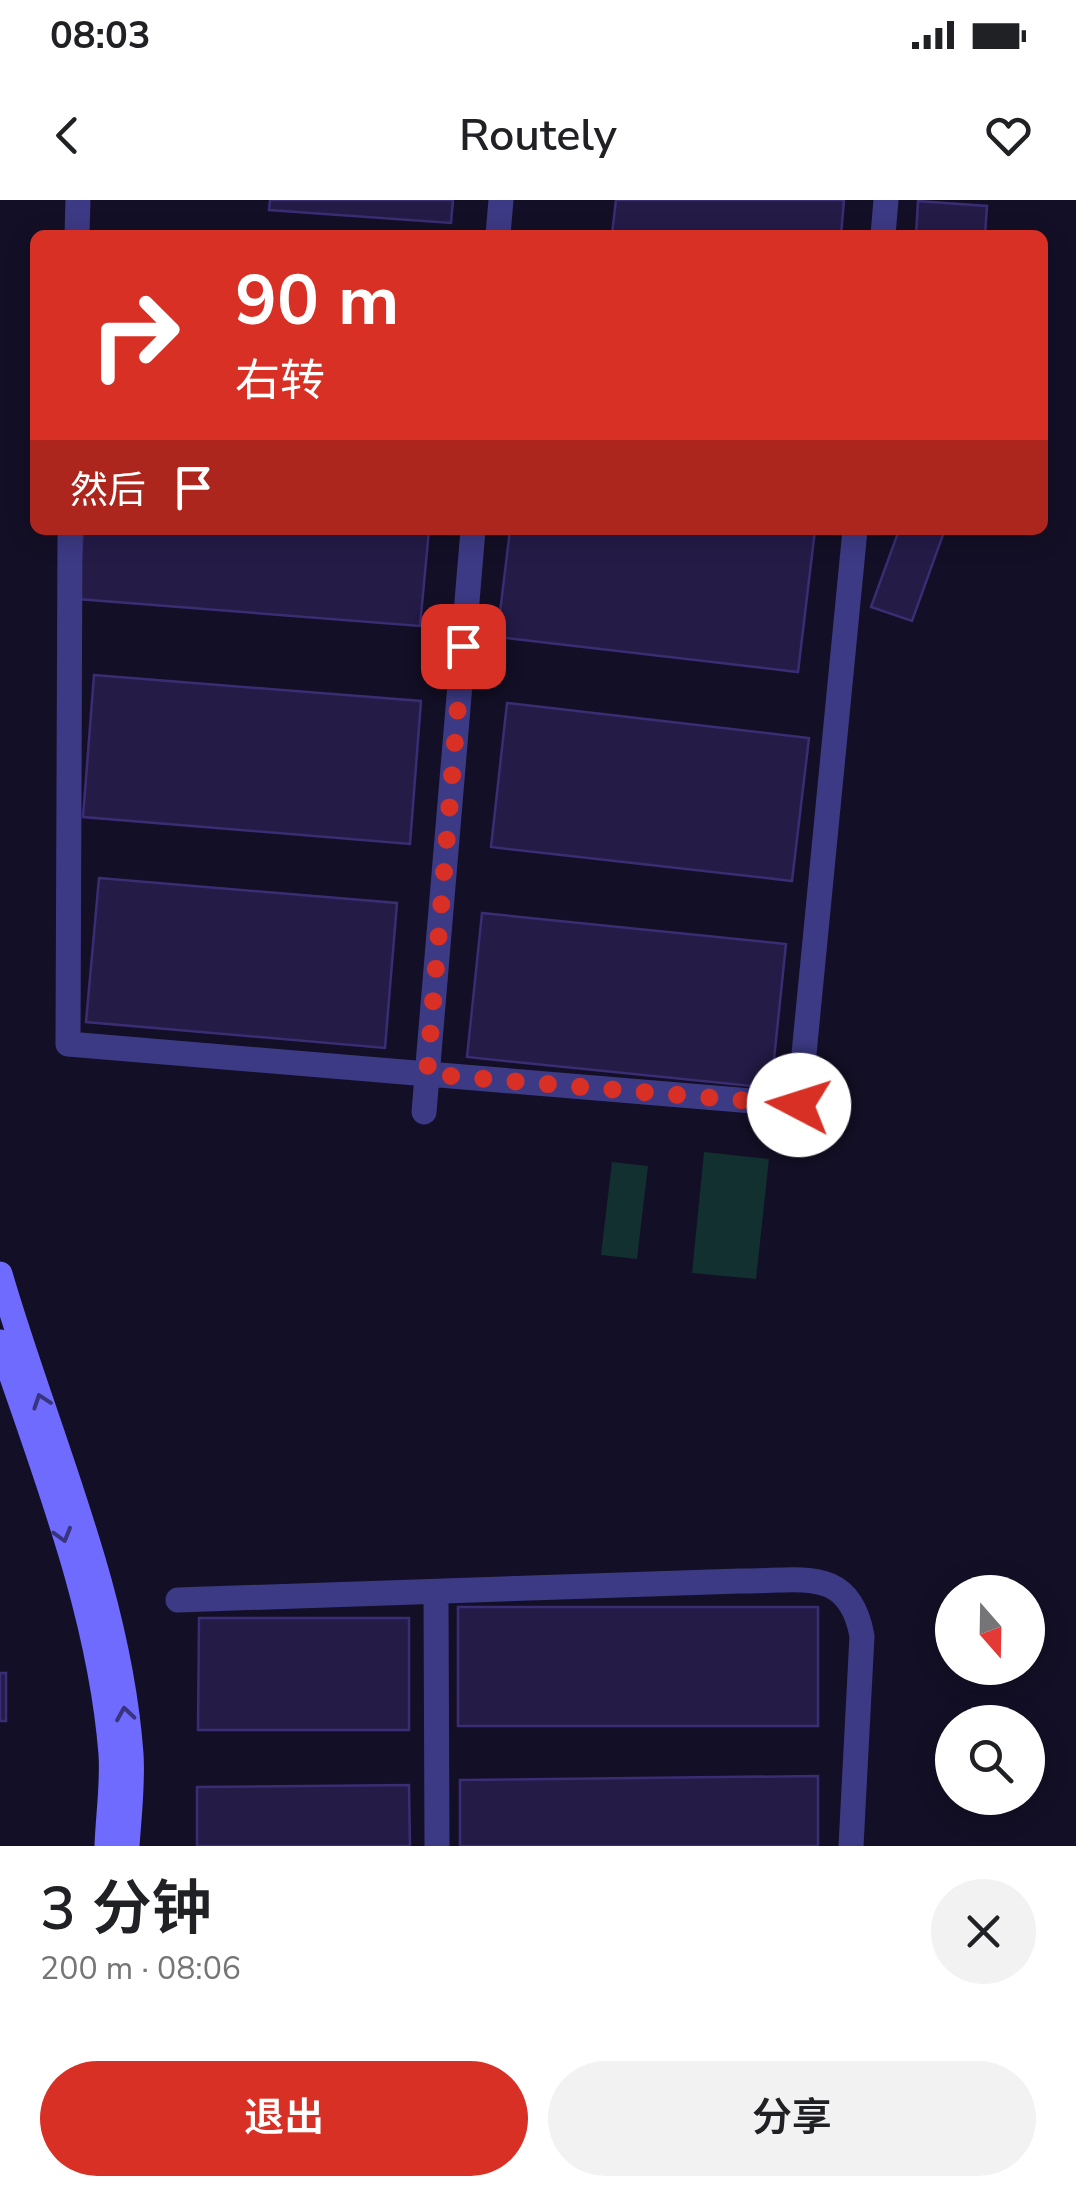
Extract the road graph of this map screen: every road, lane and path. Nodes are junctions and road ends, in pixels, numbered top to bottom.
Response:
1 (78, 200) edge
2 (501, 200) edge
3 (886, 200) edge
4 (78, 230) edge
5 (498, 230) edge
6 (883, 230) edge
7 (70, 535) edge
8 (473, 535) edge
9 (854, 535) edge
10 (427, 1074) junction
11 (424, 1112) dead end
12 (0, 1274) edge
13 (0, 1342) edge
14 (436, 1594) junction
15 (178, 1600) dead end
16 (107, 1846) edge
17 (127, 1846) edge
18 (437, 1846) edge
19 (850, 1846) edge

1 - 4 street
2 - 5 street
3 - 6 street
7 - 10 street
8 - 10 street
9 - 10 street
10 - 11 street
17 -> 12 main road
13 -> 16 main road
14 - 15 street
14 - 18 street
14 - 19 street

